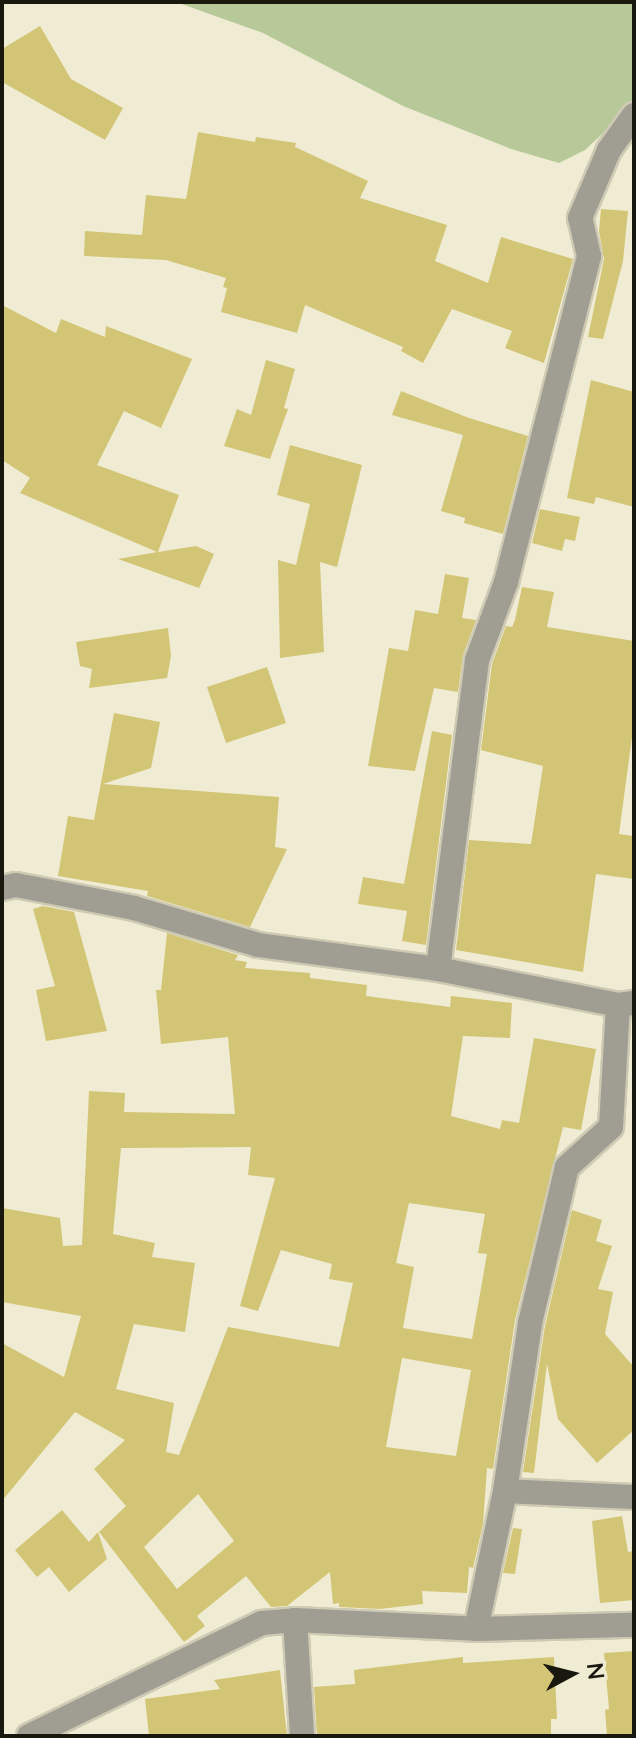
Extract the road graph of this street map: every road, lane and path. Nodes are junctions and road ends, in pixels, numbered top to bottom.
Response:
1 (634, 115) edge
2 (2, 888) edge
3 (438, 969) junction
4 (626, 1004) edge
5 (505, 1491) junction
6 (634, 1497) edge
7 (295, 1620) junction
8 (634, 1625) edge
9 (476, 1629) junction
10 (29, 1736) edge
11 (302, 1736) edge

1 - 3 street
2 - 3 street
3 - 4 street
4 - 5 street
5 - 6 street
5 - 9 street
7 - 9 street
7 - 10 street
7 - 11 street
8 - 9 street

